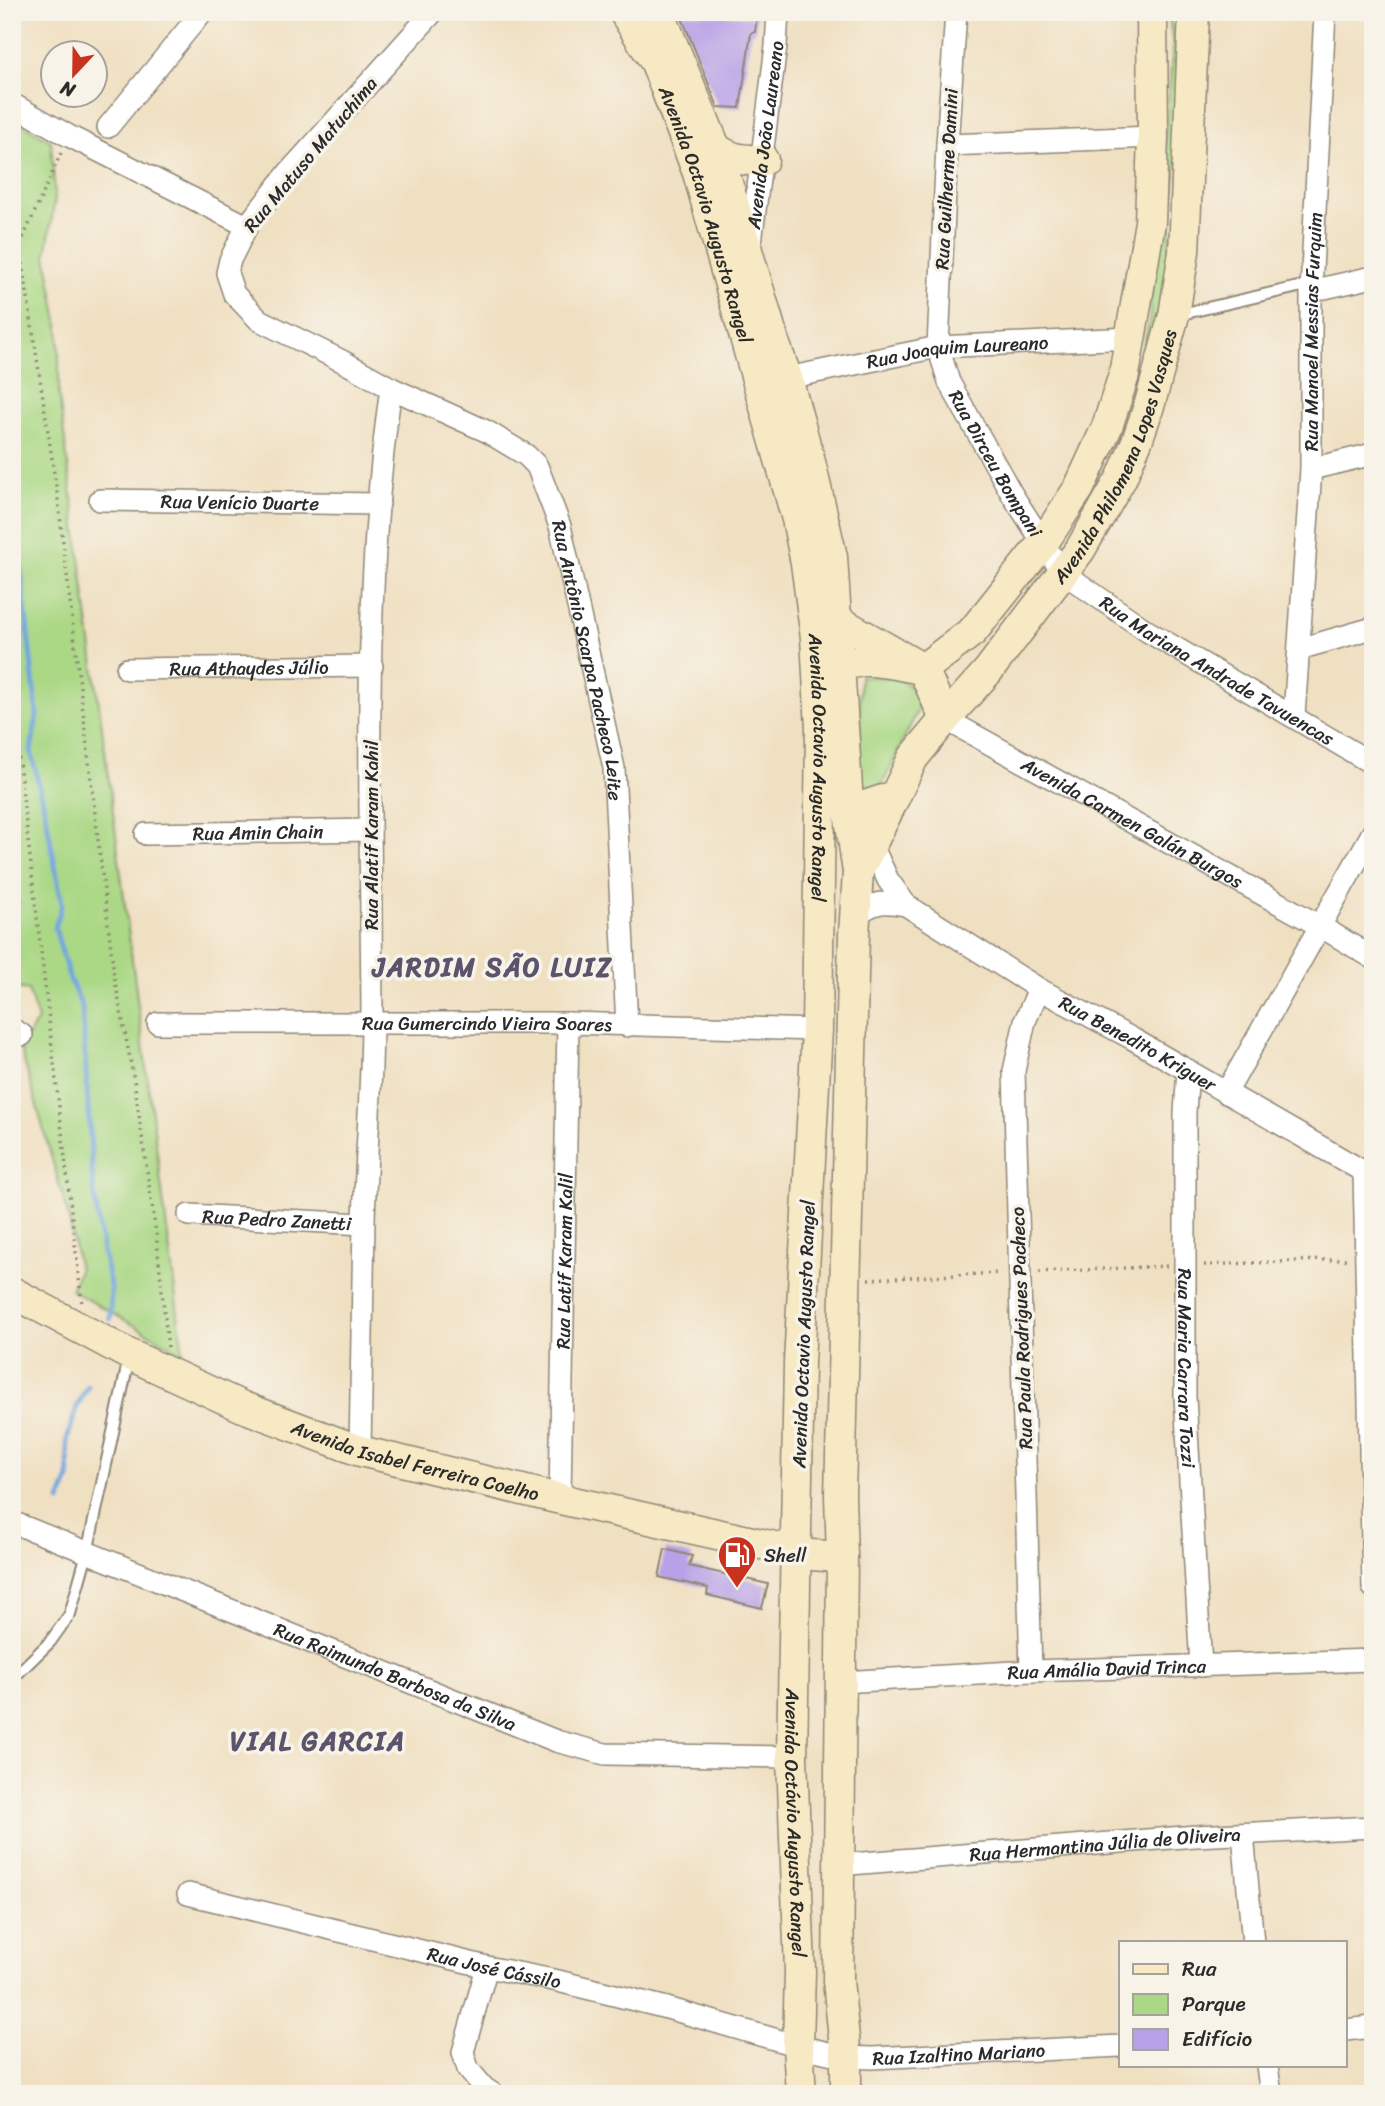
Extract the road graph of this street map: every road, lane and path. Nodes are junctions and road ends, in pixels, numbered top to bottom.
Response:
1 (202, 12) edge
2 (433, 12) edge
3 (624, 12) edge
4 (659, 12) edge
5 (778, 12) edge
6 (956, 12) edge
7 (1152, 12) edge
8 (1194, 12) edge
9 (1325, 12) edge
10 (656, 63) junction
11 (12, 104) edge
12 (108, 127) dead end
13 (69, 136) junction
14 (1153, 137) junction
15 (947, 145) junction
16 (716, 149) junction
17 (763, 160) junction
18 (247, 226) junction
19 (749, 259) junction
20 (1373, 277) edge
21 (1311, 288) junction
22 (1174, 315) junction
23 (1130, 338) junction
24 (938, 347) junction
25 (787, 377) junction
26 (391, 388) junction
27 (1373, 454) edge
28 (1311, 469) junction
29 (100, 500) dead end
30 (379, 504) junction
31 (1044, 543) junction
32 (1062, 572) junction
33 (837, 620) junction
34 (1373, 628) edge
35 (1299, 649) junction
36 (372, 666) junction
37 (840, 666) junction
38 (127, 669) dead end
39 (923, 669) junction
40 (12, 702) edge
41 (1294, 716) junction
42 (945, 719) junction
43 (821, 729) junction
44 (1373, 764) edge
45 (895, 796) junction
46 (848, 804) junction
47 (370, 830) junction
48 (1373, 832) edge
49 (146, 834) dead end
50 (873, 845) junction
51 (858, 872) junction
52 (906, 905) junction
53 (855, 916) junction
54 (1320, 926) junction
55 (1373, 958) edge
56 (1039, 989) junction
57 (372, 1022) junction
58 (158, 1023) dead end
59 (568, 1023) junction
60 (627, 1026) junction
61 (817, 1030) junction
62 (1188, 1070) junction
63 (1226, 1093) junction
64 (1368, 1174) edge
65 (189, 1215) dead end
66 (364, 1224) junction
67 (1366, 1258) junction
68 (1185, 1266) junction
69 (1019, 1272) junction
70 (845, 1280) junction
71 (12, 1292) edge
72 (93, 1310) dead end
73 (144, 1351) junction
74 (360, 1451) junction
75 (561, 1499) junction
76 (20, 1525) edge
77 (85, 1552) junction
78 (796, 1554) junction
79 (842, 1557) junction
80 (1373, 1587) edge
81 (1373, 1660) edge
82 (1201, 1666) junction
83 (1031, 1671) junction
84 (12, 1679) edge
85 (841, 1682) junction
86 (792, 1757) junction
87 (1373, 1827) edge
88 (1243, 1834) junction
89 (838, 1865) junction
90 (188, 1894) dead end
91 (1254, 1941) edge
92 (487, 1966) junction
93 (800, 1971) junction
94 (838, 1981) junction
95 (1373, 2027) edge
96 (1346, 2030) edge
97 (798, 2046) junction
98 (1119, 2046) edge
99 (846, 2057) junction
100 (1266, 2068) edge
101 (493, 2094) edge
102 (801, 2094) edge
103 (846, 2094) edge
104 (1270, 2094) edge

1 - 12 street
2 - 18 street, Rua Matuso Matuchima
3 - 10 main road, Avenida Octavio Augusto Rangel
4 - 16 main road, Avenida Octavio Augusto Rangel
5 - 17 street, Avenida João Laureano
6 - 15 street, Rua Guilherme Damini
7 - 14 main road, Avenida Philomena Lopes Vasques
8 - 22 main road, Avenida Philomena Lopes Vasques
9 - 21 street, Rua Manoel Messias Furquim
10 - 16 main road
10 - 43 main road, Avenida Octavio Augusto Rangel
11 - 13 street
13 - 18 street
13 - 73 path
14 - 15 street
14 - 23 main road, Avenida Philomena Lopes Vasques
15 - 24 street, Rua Guilherme Damini
16 - 17 main road
16 - 19 main road, Avenida Octavio Augusto Rangel
17 - 19 street, Avenida João Laureano
18 - 26 street, Rua Matuso Matuchima
19 - 25 main road, Avenida Octavio Augusto Rangel
20 - 21 street
21 - 22 lane
21 - 28 street, Rua Manoel Messias Furquim
22 - 32 main road, Avenida Philomena Lopes Vasques
23 - 24 street, Rua Joaquim Laureano
23 - 31 main road, Avenida Philomena Lopes Vasques
24 - 25 street, Rua Joaquim Laureano
24 - 31 street, Rua Dirceu Bompani
25 - 33 main road, Avenida Octavio Augusto Rangel
26 - 30 street, Rua Alatif Karam Kahil
26 - 60 street, Rua Antônio Scarpa Pacheco Leite
27 - 28 street
28 - 35 street, Rua Manoel Messias Furquim
29 - 30 street, Rua Venício Duarte
30 - 36 street, Rua Alatif Karam Kahil
31 - 32 street, Rua Dirceu Bompani
31 - 39 main road, Avenida Philomena Lopes Vasques
32 - 41 street, Rua Mariana Andrade Tavuencas
32 - 42 main road, Avenida Philomena Lopes Vasques
33 - 37 main road, Avenida Octavio Augusto Rangel
33 - 39 main road
34 - 35 street
35 - 41 street, Rua Manoel Messias Furquim
36 - 38 street, Rua Athaydes Júlio
36 - 47 street, Rua Alatif Karam Kahil
37 - 39 main road
37 - 43 main road
37 - 46 main road, Avenida Octavio Augusto Rangel
39 - 42 main road
40 - 72 path
41 - 44 street, Rua Mariana Andrade Tavuencas
42 - 45 main road, Avenida Philomena Lopes Vasques
42 - 54 street, Avenida Carmen Galán Burgos
43 - 46 main road
43 - 61 main road, Avenida Octavio Augusto Rangel
45 - 46 main road
45 - 50 main road, Avenida Philomena Lopes Vasques
46 - 51 main road, Avenida Octavio Augusto Rangel
47 - 49 street, Rua Amin Chain
47 - 57 street, Rua Alatif Karam Kahil
48 - 54 street
50 - 51 main road, Avenida Philomena Lopes Vasques
50 - 52 street, Rua Benedito Kriguer
51 - 53 main road, Avenida Octavio Augusto Rangel
52 - 53 street
52 - 56 street, Rua Benedito Kriguer
53 - 70 main road, Avenida Octavio Augusto Rangel
54 - 55 street, Avenida Carmen Galán Burgos
54 - 63 street
56 - 62 street, Rua Benedito Kriguer
56 - 69 street, Rua Paula Rodrigues Pacheco
57 - 58 street, Rua Gumercindo Vieira Soares
57 - 59 street, Rua Gumercindo Vieira Soares
57 - 66 street, Rua Alatif Karam Kahil
59 - 60 street, Rua Gumercindo Vieira Soares
59 - 75 street, Rua Latif Karam Kalil
60 - 61 street, Rua Gumercindo Vieira Soares
61 - 78 main road, Avenida Octavio Augusto Rangel
62 - 63 street, Rua Benedito Kriguer
62 - 68 street, Rua Maria Carrara Tozzi
63 - 64 street, Rua Benedito Kriguer
64 - 67 street
65 - 66 street, Rua Pedro Zanetti
66 - 74 street, Rua Alatif Karam Kahil
67 - 68 path
67 - 80 street
68 - 69 path
68 - 82 street, Rua Maria Carrara Tozzi
69 - 70 path
69 - 83 street, Rua Paula Rodrigues Pacheco
70 - 79 main road, Avenida Octavio Augusto Rangel
71 - 73 main road, Avenida Isabel Ferreira Coelho
73 - 74 main road, Avenida Isabel Ferreira Coelho
73 - 77 lane
74 - 75 main road, Avenida Isabel Ferreira Coelho
75 - 78 main road, Avenida Isabel Ferreira Coelho
76 - 77 street, Rua Raimundo Barbosa da Silva
77 - 84 lane
77 - 86 street, Rua Raimundo Barbosa da Silva
78 - 79 main road, Avenida Isabel Ferreira Coelho
78 - 86 main road, Avenida Octávio Augusto Rangel
79 - 85 main road, Avenida Octávio Augusto Rangel
81 - 82 street, Rua Amália David Trinca
82 - 83 street, Rua Amália David Trinca
83 - 85 street, Rua Amália David Trinca
85 - 89 main road, Avenida Octávio Augusto Rangel
86 - 93 main road, Avenida Octávio Augusto Rangel
87 - 88 street, Rua Hermantina Júlia de Oliveira
88 - 89 street, Rua Hermantina Júlia de Oliveira
88 - 91 street
89 - 94 main road, Avenida Octávio Augusto Rangel
90 - 92 street, Rua José Cássilo
92 - 97 street, Rua José Cássilo
92 - 101 street
93 - 94 main road
93 - 97 main road, Avenida Octávio Augusto Rangel
94 - 99 main road, Avenida Octávio Augusto Rangel
95 - 96 street
97 - 99 street, Rua Izaltino Mariano
97 - 102 main road, Avenida Octávio Augusto Rangel
98 - 99 street, Rua Izaltino Mariano
99 - 103 main road, Avenida Octávio Augusto Rangel
100 - 104 street

